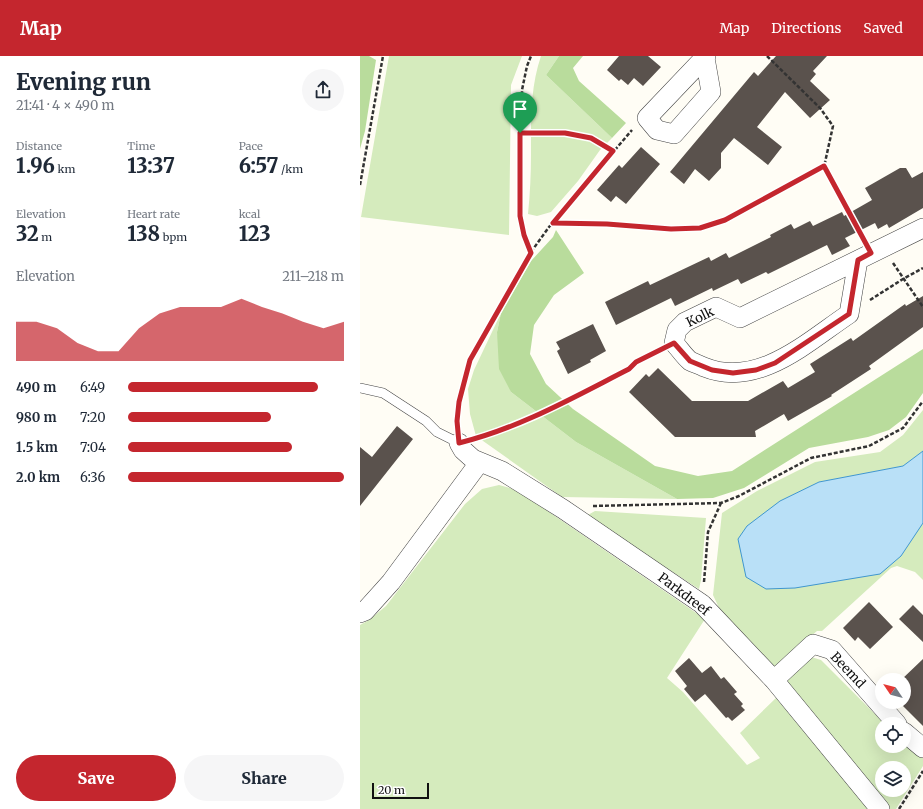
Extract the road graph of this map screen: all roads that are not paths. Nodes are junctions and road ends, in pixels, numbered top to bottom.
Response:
1 (706, 57) edge
2 (923, 228) edge
3 (871, 254) junction
4 (360, 388) edge
5 (459, 443) joint
6 (479, 463) junction
7 (360, 613) edge
8 (774, 680) junction
9 (891, 717) edge
10 (911, 738) edge
11 (923, 748) edge
12 (880, 809) edge

1 - 1 street
2 - 3 street, Kolk
3 - 3 street, Kolk
4 - 5 lane
5 - 6 street, Parkdreef
6 - 7 street
6 - 8 street, Parkdreef
8 - 9 street, Beemd
8 - 12 street, Parkdreef
10 - 11 street

